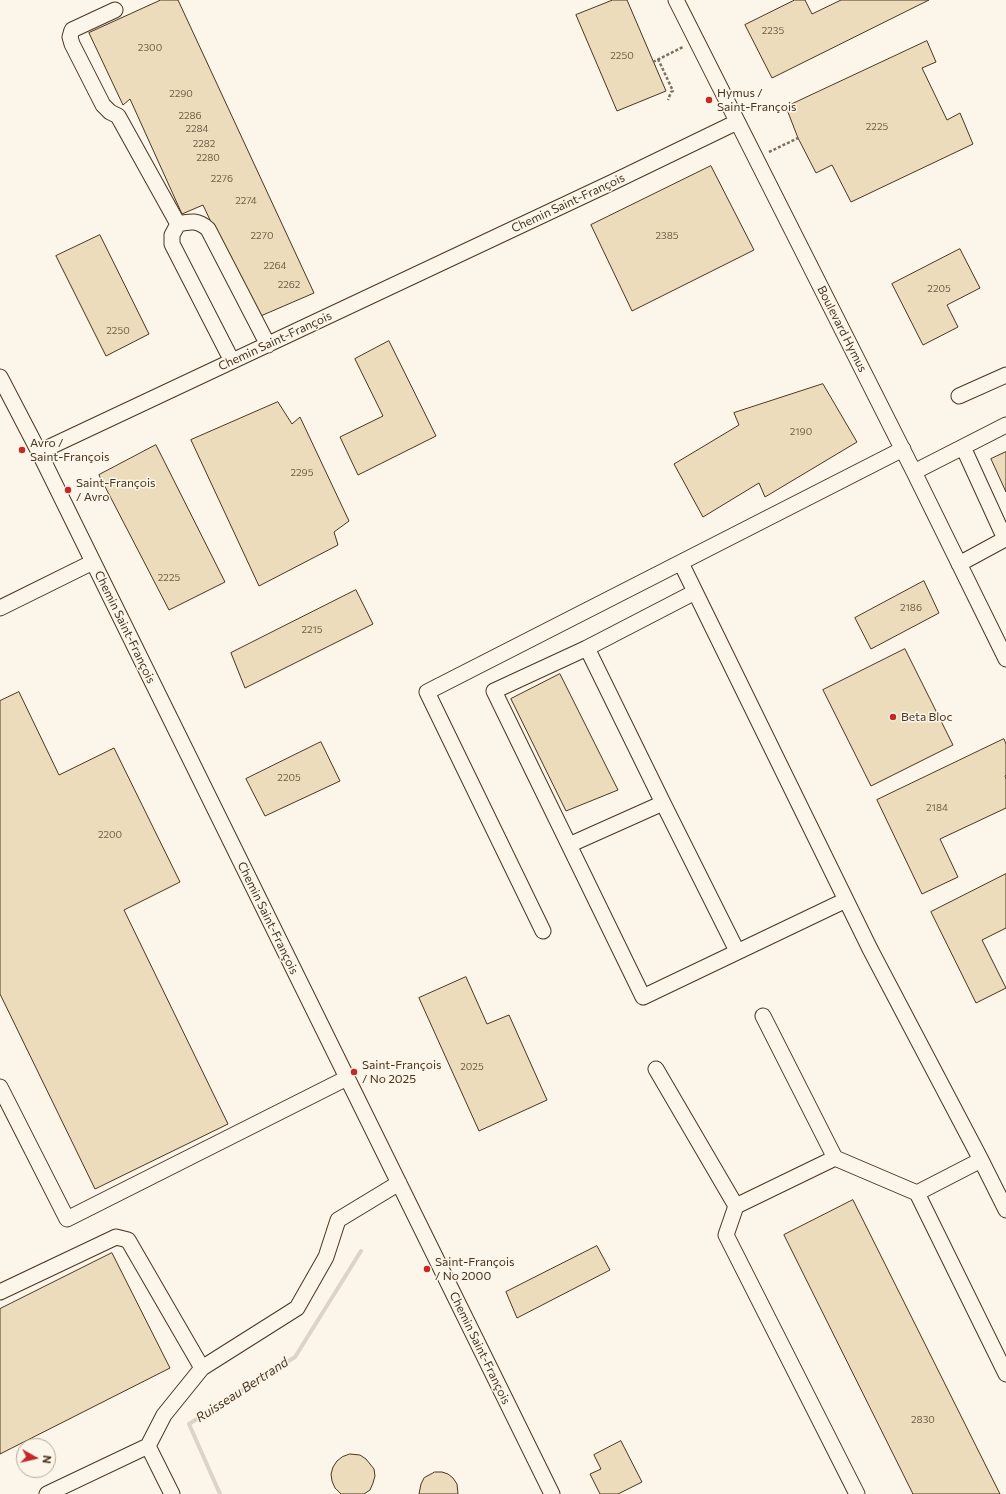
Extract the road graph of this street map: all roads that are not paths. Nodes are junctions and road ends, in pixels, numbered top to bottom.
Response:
1 (676, 0) edge
2 (115, 10) dead end
3 (737, 122) junction
4 (178, 224) junction
5 (268, 345) junction
6 (232, 361) junction
7 (1006, 375) edge
8 (0, 377) edge
9 (959, 396) dead end
10 (1006, 425) edge
11 (963, 447) junction
12 (903, 449) junction
13 (39, 452) junction
14 (914, 472) junction
15 (1006, 539) edge
16 (93, 562) junction
17 (681, 563) junction
18 (959, 564) junction
19 (695, 592) junction
20 (0, 608) edge
21 (587, 648) junction
22 (1006, 659) edge
23 (663, 803) junction
24 (569, 845) junction
25 (846, 900) junction
26 (543, 931) dead end
27 (737, 951) junction
28 (763, 1016) dead end
29 (656, 1069) dead end
30 (347, 1078) junction
31 (0, 1087) edge
32 (836, 1158) junction
33 (981, 1160) junction
34 (399, 1183) junction
35 (918, 1193) junction
36 (736, 1206) junction
37 (1006, 1210) edge
38 (0, 1292) edge
39 (202, 1368) junction
40 (1006, 1374) edge
41 (148, 1446) junction
42 (47, 1494) edge
43 (172, 1494) edge
44 (552, 1494) edge
45 (857, 1494) edge

1 - 3 street, Boulevard Hymus
2 - 4 street
3 - 5 street, Chemin Saint-François
3 - 12 street, Boulevard Hymus
4 - 5 street
4 - 6 street
5 - 6 street, Chemin Saint-François
6 - 13 street, Chemin Saint-François
7 - 9 street
8 - 13 street
10 - 11 street
11 - 14 street
11 - 15 street
12 - 14 street, Boulevard Hymus
12 - 17 street
13 - 16 street, Chemin Saint-François
14 - 18 street, Boulevard Hymus
15 - 18 street
16 - 20 street
16 - 30 street, Chemin Saint-François
17 - 19 street
17 - 26 street
18 - 22 street, Boulevard Hymus
19 - 21 street
19 - 25 street
21 - 23 street
21 - 24 street
23 - 24 street
23 - 27 street
24 - 27 street
25 - 27 street
25 - 33 street
28 - 32 street
29 - 36 street
30 - 31 street
30 - 34 street, Chemin Saint-François
32 - 35 street
32 - 36 street
33 - 35 street
33 - 37 street
34 - 39 street
34 - 44 street, Chemin Saint-François
35 - 40 street
36 - 45 street
38 - 39 street
39 - 41 street
41 - 42 street
41 - 43 street

